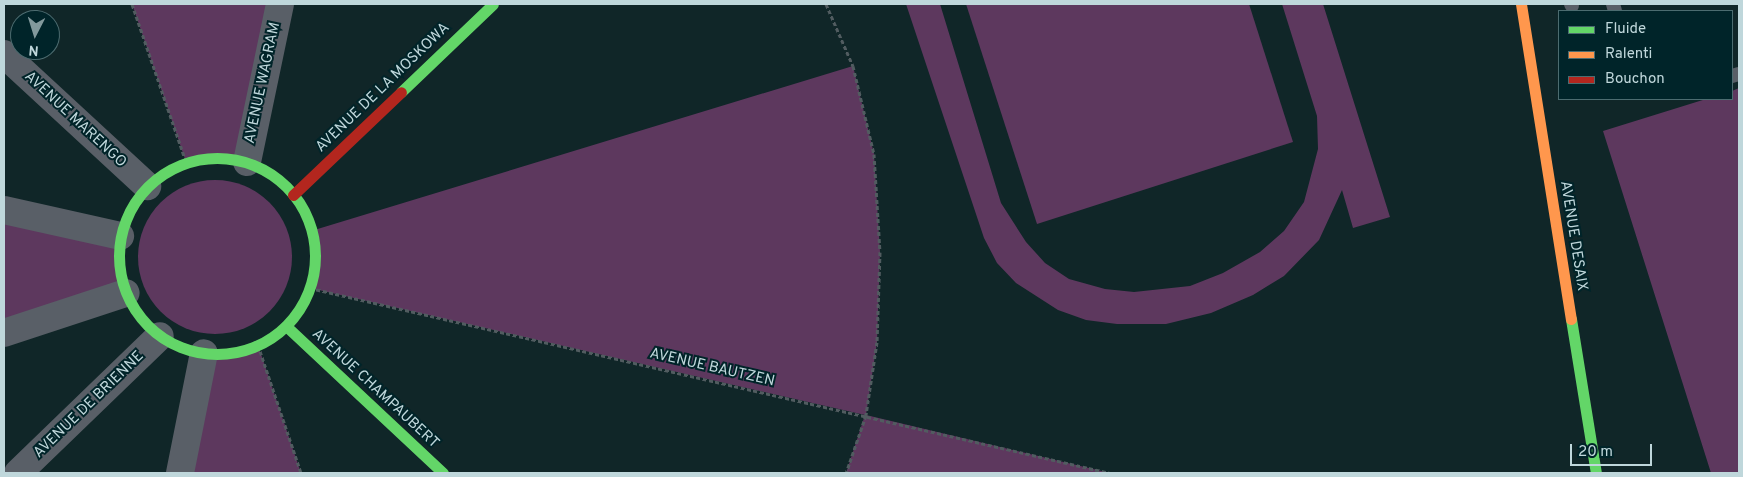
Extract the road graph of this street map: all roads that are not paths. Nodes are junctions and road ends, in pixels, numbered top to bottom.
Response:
1 (280, 4) edge
2 (493, 4) edge
3 (1521, 4) edge
4 (4, 54) edge
5 (247, 162) junction
6 (147, 186) junction
7 (293, 195) junction
8 (4, 210) edge
9 (120, 236) junction
10 (126, 294) junction
11 (286, 326) junction
12 (4, 333) edge
13 (160, 336) junction
14 (204, 353) junction
15 (18, 473) edge
16 (180, 473) edge
17 (443, 473) edge
18 (1596, 473) edge

1 - 5 street, AVENUE WAGRAM
2 - 7 street, AVENUE DE LA MOSKOWA
3 - 18 street, AVENUE DESAIX
4 - 6 street, AVENUE MARENGO
5 - 6 street
5 - 7 street
6 - 9 street
7 - 11 street
8 - 9 street
9 - 10 street
10 - 12 street
10 - 13 street
11 - 14 street
11 - 17 street, AVENUE CHAMPAUBERT
13 - 14 street
13 - 15 street, AVENUE DE BRIENNE
14 - 16 street

